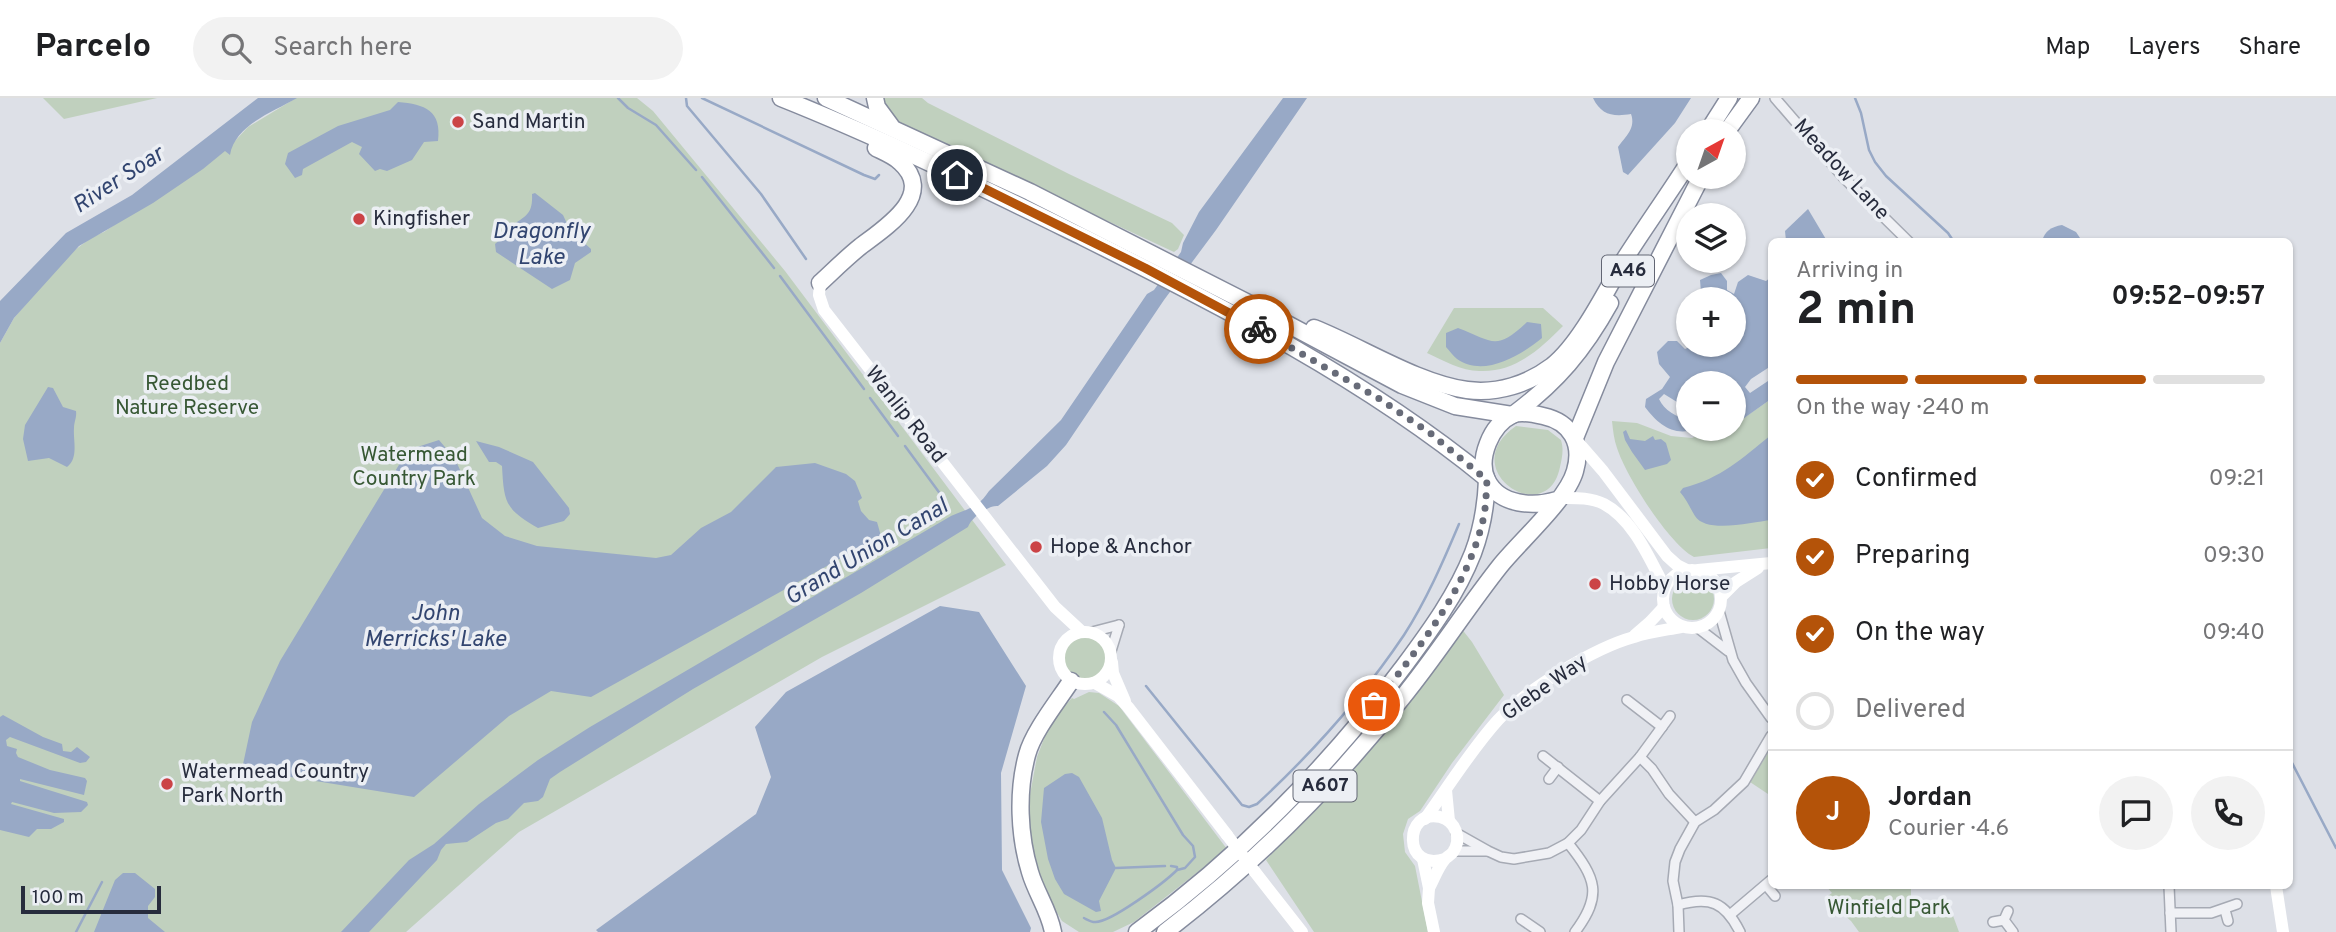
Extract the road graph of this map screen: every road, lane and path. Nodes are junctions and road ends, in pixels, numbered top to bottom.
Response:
1 (781, 98) edge
2 (827, 98) edge
3 (849, 98) edge
4 (876, 98) edge
5 (1729, 98) edge
6 (1751, 98) edge
7 (1775, 98) edge
8 (805, 108) junction
9 (1716, 119) edge
10 (1736, 119) edge
11 (893, 127) junction
12 (1676, 182) edge
13 (1695, 189) edge
14 (1669, 193) junction
15 (1905, 238) edge
16 (1150, 261) junction
17 (820, 283) joint
18 (1247, 302) junction
19 (1513, 415) junction
20 (1576, 439) junction
21 (1487, 479) junction
22 (1559, 499) junction
23 (1766, 565) edge
24 (1693, 570) junction
25 (1665, 588) junction
26 (1721, 597) junction
27 (1055, 607) junction
28 (1664, 607) junction
29 (1719, 611) junction
30 (1681, 626) junction
31 (1698, 628) junction
32 (1087, 632) junction
33 (1632, 637) junction
34 (1063, 643) junction
35 (1730, 652) junction
36 (1112, 655) junction
37 (1071, 681) junction
38 (1095, 683) junction
39 (1627, 700) dead end
40 (1128, 707) junction
41 (1768, 714) edge
42 (1670, 716) dead end
43 (1662, 727) junction
44 (1768, 741) edge
45 (1543, 756) dead end
46 (1640, 758) junction
47 (1558, 767) junction
48 (1549, 779) dead end
49 (1446, 790) junction
50 (1600, 800) junction
51 (1424, 819) junction
52 (1695, 822) junction
53 (1453, 827) junction
54 (1568, 844) junction
55 (1488, 851) junction
56 (1449, 855) junction
57 (1423, 859) junction
58 (1768, 883) edge
59 (1429, 888) junction
60 (1772, 889) edge
61 (2169, 889) edge
62 (2276, 889) edge
63 (1775, 895) dead end
64 (2237, 904) dead end
65 (1678, 905) junction
66 (2225, 910) junction
67 (2170, 913) junction
68 (1731, 914) junction
69 (1521, 919) dead end
70 (2228, 920) dead end
71 (1993, 922) dead end
72 (1052, 924) edge
73 (1160, 926) edge
74 (1533, 930) edge
75 (1068, 932) edge
76 (1126, 932) edge
77 (1137, 932) edge
78 (1302, 932) edge
79 (1434, 932) edge
80 (1575, 932) edge
81 (1679, 932) edge
82 (1740, 932) edge
83 (2013, 932) edge
84 (2171, 932) edge
85 (2283, 932) edge

1 - 8 highway
2 - 3 highway
2 - 11 highway
4 - 11 highway
5 - 9 highway
6 - 10 highway
7 - 15 street, Meadow Lane
8 - 16 highway
8 - 17 highway
11 - 16 highway
12 - 14 highway, A46
13 - 20 highway, A46
14 - 18 highway
14 - 19 highway, A46
16 - 18 highway
16 - 21 highway
17 - 27 street, Wanlip Road
18 - 19 highway
19 - 20 highway
19 - 21 highway
20 - 22 highway
20 - 24 street
21 - 22 highway
21 - 73 highway, A607
22 - 25 street
22 - 73 highway, A607
23 - 24 street
23 - 26 street
24 - 25 street
24 - 26 street
25 - 28 street
26 - 29 street
27 - 32 street, Wanlip Road
27 - 34 street, Wanlip Road
28 - 30 street
28 - 33 street, Glebe Way
29 - 31 street
29 - 35 street
30 - 31 street
30 - 33 street, Glebe Way
31 - 35 street
32 - 34 street
32 - 36 street
32 - 36 street
33 - 49 street, Glebe Way
34 - 37 street
35 - 41 street
36 - 38 street
36 - 40 street
37 - 38 street
37 - 72 highway
38 - 40 street
39 - 43 street
40 - 78 street, bridge
42 - 43 street
43 - 46 street
44 - 52 street
45 - 47 street
46 - 50 street
46 - 52 street
47 - 48 street
47 - 50 street
49 - 51 street, Glebe Way
49 - 53 street
50 - 54 street
51 - 53 street
51 - 57 street
52 - 65 street
53 - 55 street
53 - 56 street
54 - 55 street
54 - 80 street
55 - 56 street
56 - 57 street
56 - 59 street
57 - 59 street
58 - 68 street
59 - 79 street
60 - 63 street
61 - 67 street
62 - 85 street
64 - 66 street
65 - 68 street
65 - 81 street
66 - 67 street
66 - 70 street
67 - 84 street
68 - 82 street
69 - 74 street
71 - 83 street
72 - 75 highway
73 - 76 highway
73 - 77 highway, A607

